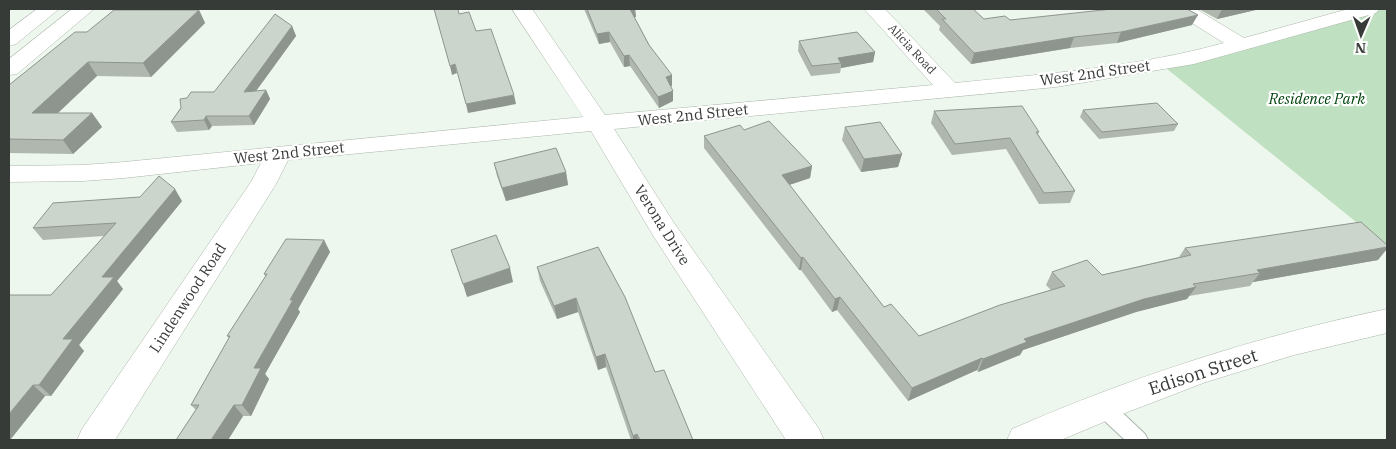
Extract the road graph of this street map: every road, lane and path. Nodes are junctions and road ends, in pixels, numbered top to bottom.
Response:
1 (49, 9) edge
2 (84, 9) edge
3 (522, 9) edge
4 (874, 9) edge
5 (1183, 9) edge
6 (1369, 9) edge
7 (9, 40) edge
8 (1242, 45) junction
9 (9, 69) edge
10 (950, 90) junction
11 (599, 124) junction
12 (279, 153) junction
13 (9, 174) edge
14 (1387, 321) edge
15 (1103, 406) junction
16 (94, 440) edge
17 (806, 440) edge
18 (1025, 440) edge
19 (1138, 440) edge

1 - 7 street
2 - 9 street
3 - 11 street, Verona Drive
4 - 10 street, Alicia Road
5 - 8 street
6 - 8 street, West 2nd Street
8 - 10 street, West 2nd Street
10 - 11 street, West 2nd Street
11 - 12 street, West 2nd Street
11 - 17 street, Verona Drive
12 - 13 street, West 2nd Street
12 - 16 street, Lindenwood Road
14 - 15 street, Edison Street
15 - 18 street, Edison Street
15 - 19 lane

